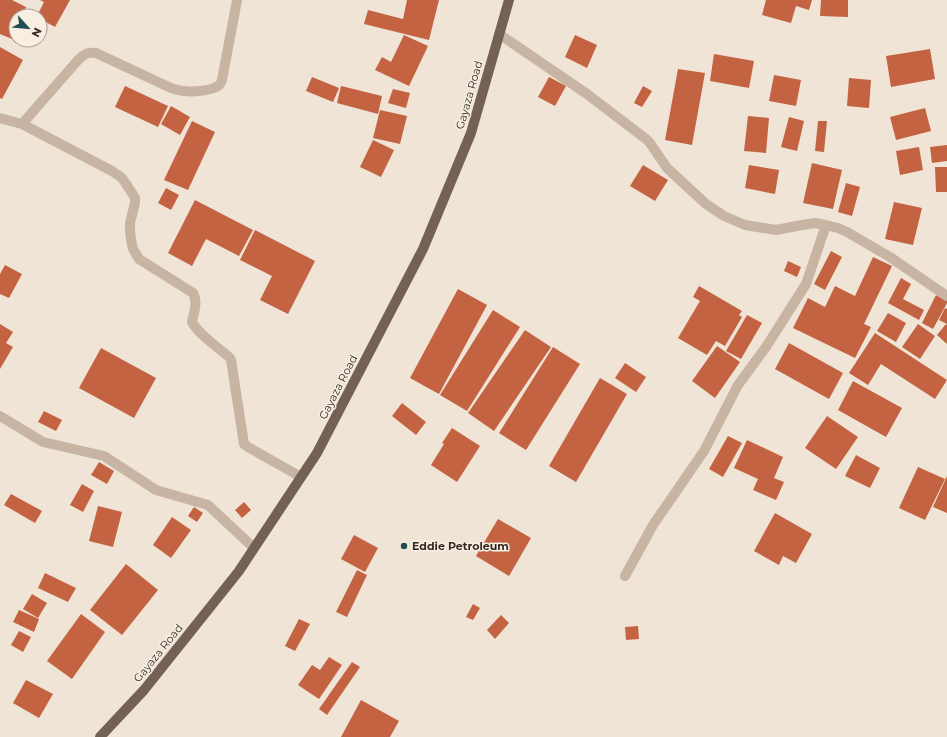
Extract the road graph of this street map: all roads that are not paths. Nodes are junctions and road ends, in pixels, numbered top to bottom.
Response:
1 (237, 0) edge
2 (509, 0) edge
3 (499, 34) junction
4 (0, 118) edge
5 (22, 124) junction
6 (826, 225) junction
7 (947, 296) edge
8 (0, 416) edge
9 (302, 476) junction
10 (254, 548) junction
11 (625, 576) dead end
12 (100, 737) edge

1 - 5 street
2 - 3 main road, Gayaza Road
3 - 6 street
3 - 9 main road, Gayaza Road
4 - 5 street
5 - 9 street
6 - 7 street
6 - 11 street
8 - 10 street
9 - 10 main road, Gayaza Road
10 - 12 main road, Gayaza Road

